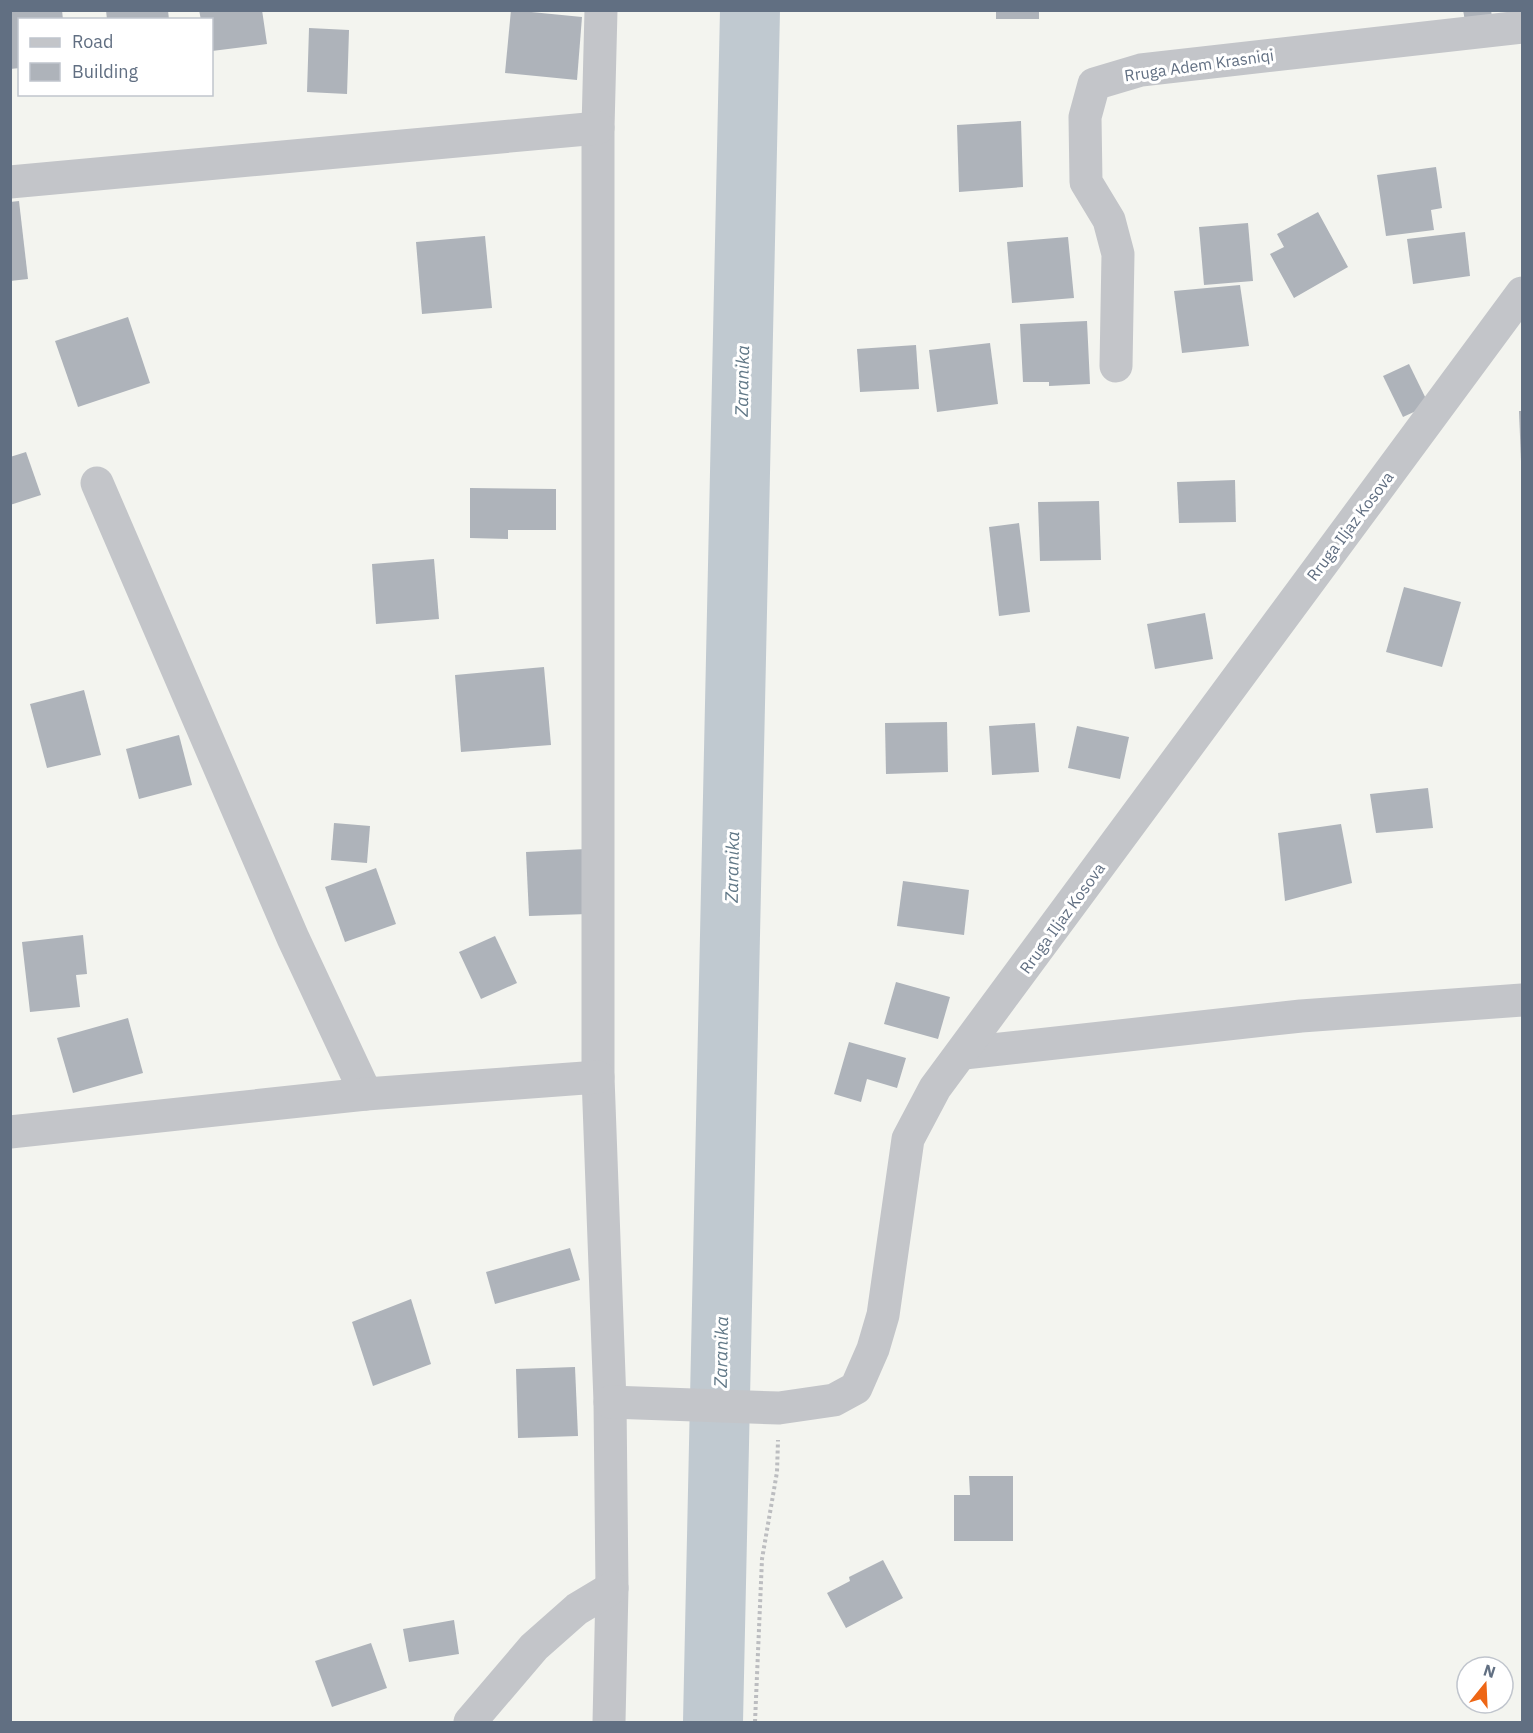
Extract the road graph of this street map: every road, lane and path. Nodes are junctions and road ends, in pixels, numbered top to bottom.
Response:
1 (601, 10) edge
2 (1522, 27) edge
3 (598, 128) junction
4 (10, 182) edge
5 (1522, 293) edge
6 (1116, 366) dead end
7 (97, 483) dead end
8 (1522, 1000) edge
9 (964, 1053) junction
10 (598, 1077) junction
11 (366, 1094) junction
12 (10, 1132) edge
13 (610, 1402) junction
14 (779, 1408) junction
15 (612, 1588) junction
16 (470, 1722) edge
17 (609, 1722) edge
18 (755, 1722) edge

1 - 3 street
2 - 6 street, Rruga Adem Krasniqi
3 - 4 street
3 - 10 street
5 - 9 street, Rruga Iljaz Kosova
7 - 11 street
8 - 9 street
9 - 14 street, Rruga Iljaz Kosova
10 - 11 street
10 - 13 street
11 - 12 street
13 - 14 street, Rruga Iljaz Kosova
13 - 15 street
14 - 18 path
15 - 16 street
15 - 17 street

